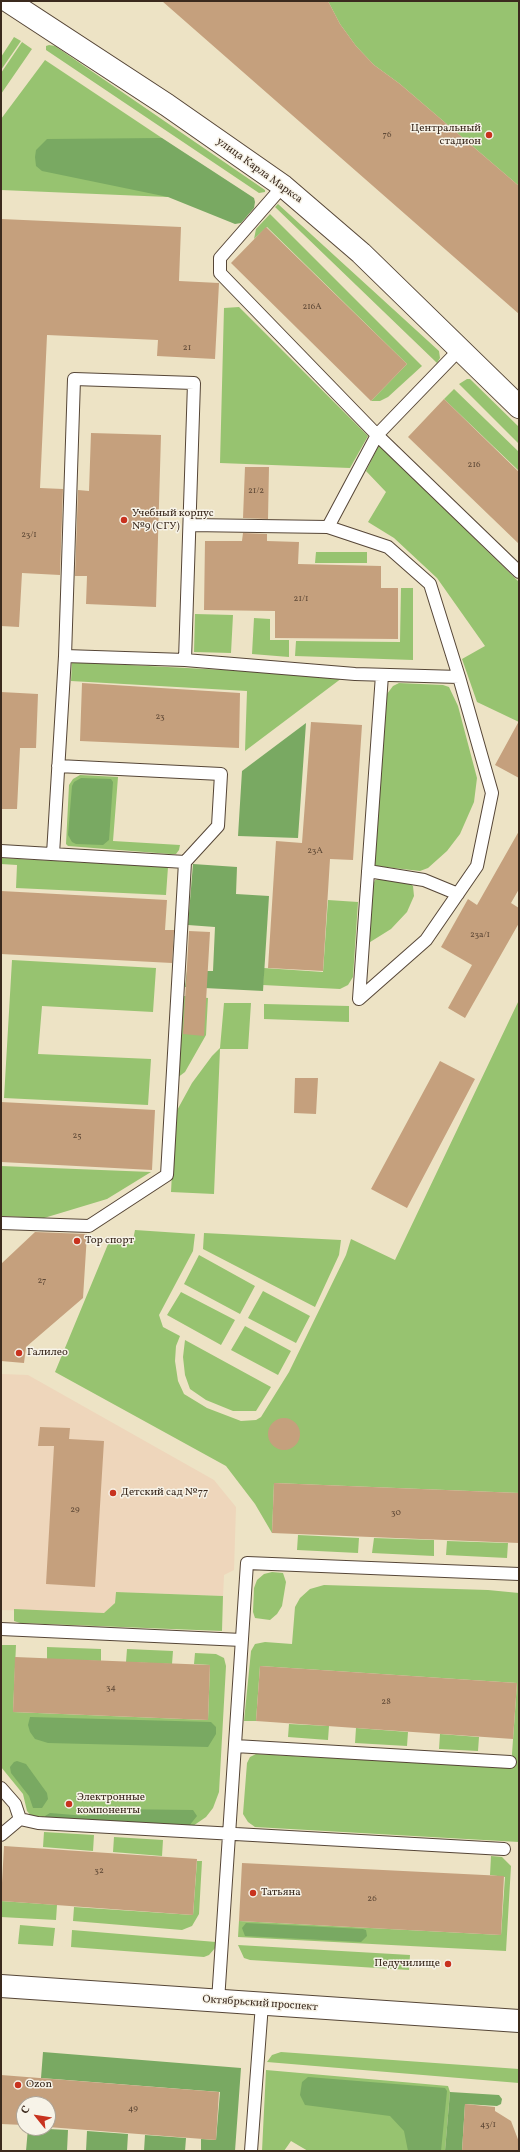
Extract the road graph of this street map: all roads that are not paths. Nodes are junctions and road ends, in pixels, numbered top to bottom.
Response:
1 (8, 1) edge
2 (283, 186) junction
3 (460, 349) junction
4 (519, 407) edge
5 (377, 436) junction
6 (190, 524) junction
7 (328, 527) junction
8 (519, 572) edge
9 (65, 656) junction
10 (185, 660) junction
11 (382, 675) junction
12 (460, 678) junction
13 (58, 766) junction
14 (1, 851) edge
15 (53, 854) junction
16 (185, 862) junction
17 (368, 871) junction
18 (458, 894) junction
19 (1, 1222) edge
20 (519, 1574) edge
21 (1, 1629) edge
22 (242, 1640) junction
23 (235, 1746) junction
24 (510, 1762) dead end
25 (1, 1788) edge
26 (20, 1819) junction
27 (229, 1834) junction
28 (1, 1835) edge
29 (504, 1849) dead end
30 (1, 1986) edge
31 (218, 2001) junction
32 (262, 2004) junction
33 (519, 2021) edge
34 (251, 2151) edge

1 - 2 street, улица Карла Маркса
2 - 3 street, улица Карла Маркса
2 - 5 lane
3 - 4 street, улица Карла Маркса
3 - 5 lane
5 - 7 lane
5 - 8 lane
6 - 7 lane
6 - 9 lane
6 - 10 lane
7 - 12 lane
9 - 10 lane
9 - 13 lane
10 - 11 lane
11 - 12 lane
11 - 17 lane
12 - 18 lane
13 - 15 lane
13 - 16 lane
14 - 15 lane
15 - 16 lane
16 - 19 lane
17 - 18 lane
17 - 18 lane
20 - 22 lane
21 - 22 lane
22 - 23 lane
23 - 24 lane
23 - 27 lane
25 - 26 lane
26 - 27 lane
26 - 28 lane
27 - 29 lane
27 - 31 lane
30 - 31 street, Октябрьский проспект
31 - 32 street, Октябрьский проспект
32 - 33 street, Октябрьский проспект
32 - 34 lane

